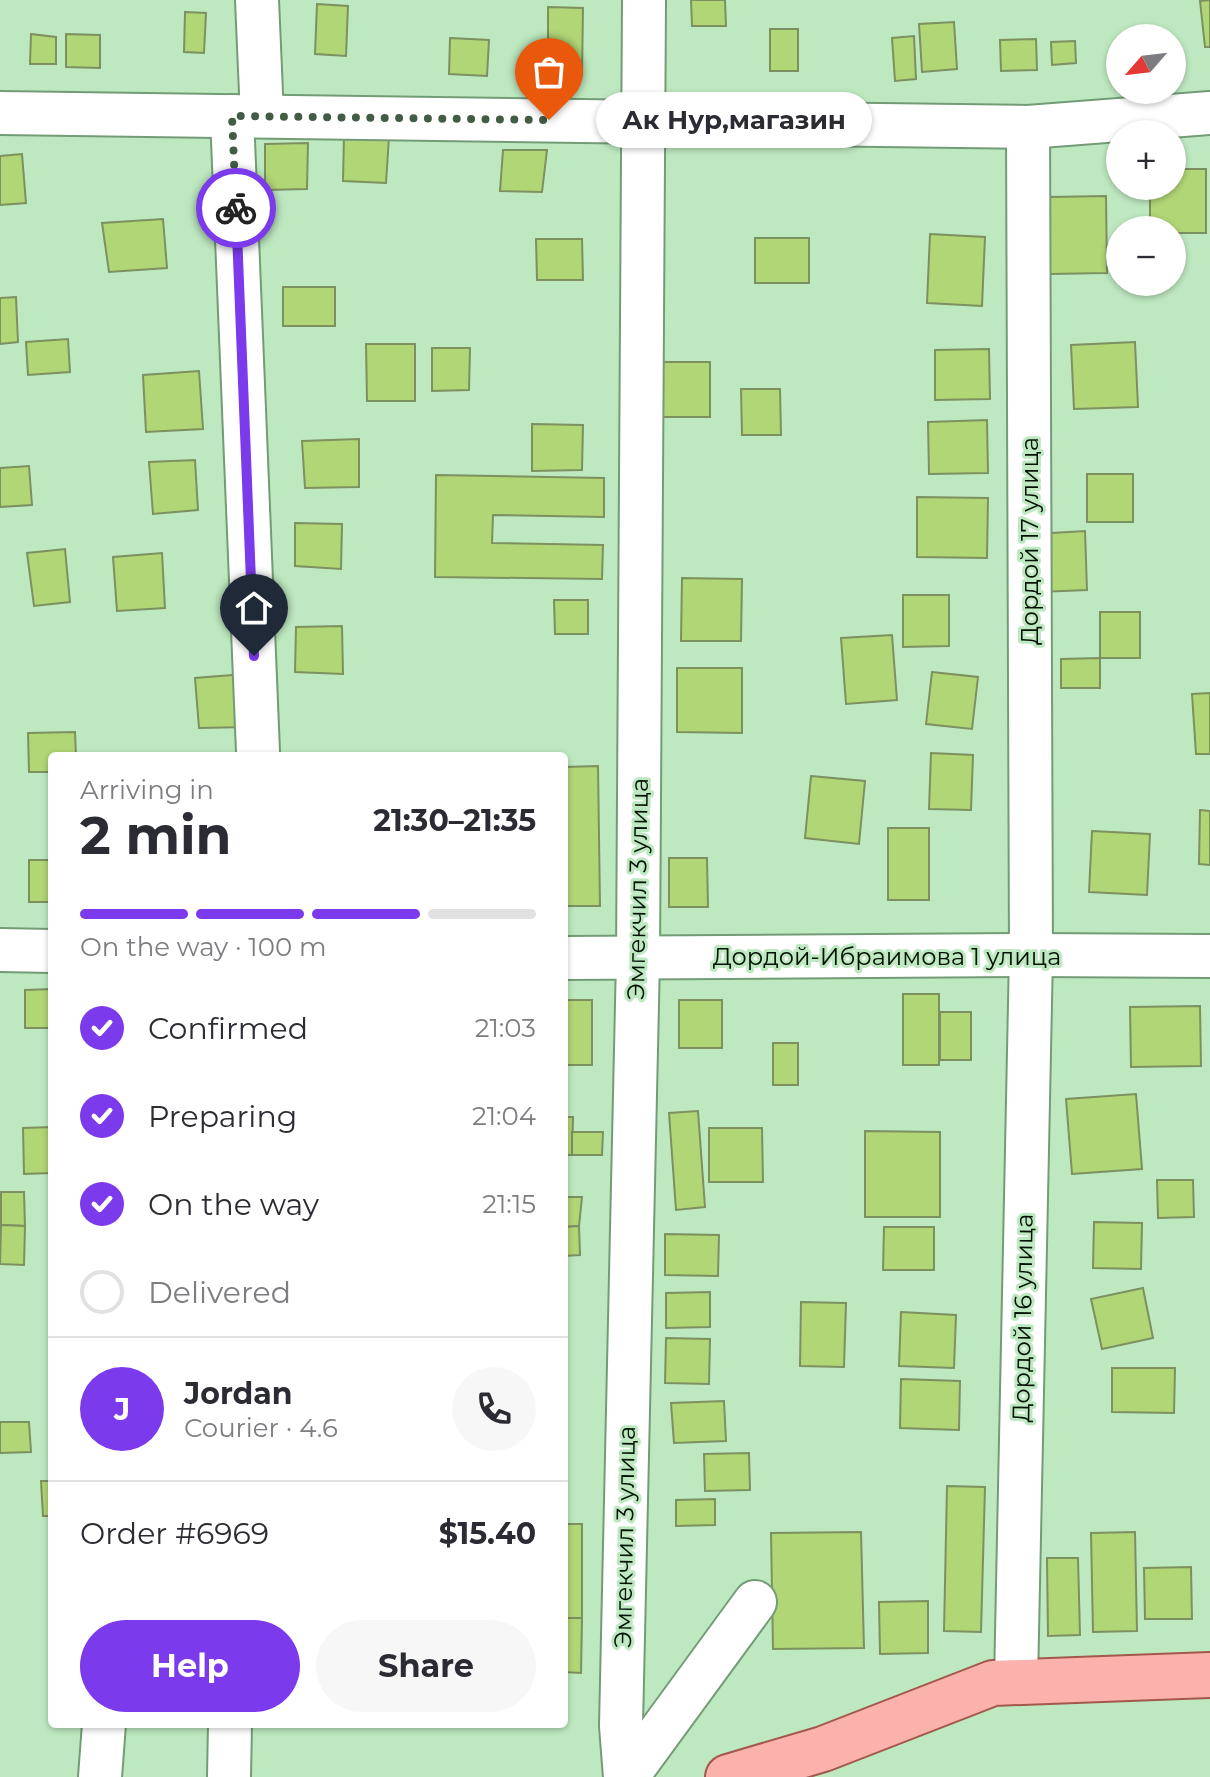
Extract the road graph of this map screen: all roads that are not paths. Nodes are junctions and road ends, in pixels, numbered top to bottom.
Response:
1 (257, 0) edge
2 (644, 0) edge
3 (0, 113) edge
4 (1210, 113) edge
5 (247, 116) junction
6 (644, 122) junction
7 (1028, 127) junction
8 (258, 752) dead end
9 (0, 950) edge
10 (48, 951) edge
11 (1031, 955) junction
12 (1210, 956) edge
13 (568, 958) edge
14 (638, 959) junction
15 (755, 1602) dead end
16 (1210, 1675) edge
17 (1016, 1682) junction
18 (104, 1728) edge
19 (230, 1728) edge
20 (100, 1777) edge
21 (229, 1777) edge
22 (626, 1777) edge
23 (728, 1777) edge

1 - 5 street
2 - 6 street, Эмгекчил 3 улица
3 - 5 street
4 - 7 street
5 - 6 street
5 - 8 street
6 - 7 street
6 - 14 street, Эмгекчил 3 улица
7 - 11 street, Дордой 17 улица
9 - 10 street
11 - 12 street, Дордой-Ибраимова 1 улица
11 - 14 street, Дордой-Ибраимова 1 улица
11 - 17 street, Дордой 16 улица
13 - 14 street, Дордой-Ибраимова 1 улица
14 - 22 street, Эмгекчил 3 улица
15 - 22 street
16 - 17 main road
17 - 23 main road
18 - 20 street
19 - 21 street

